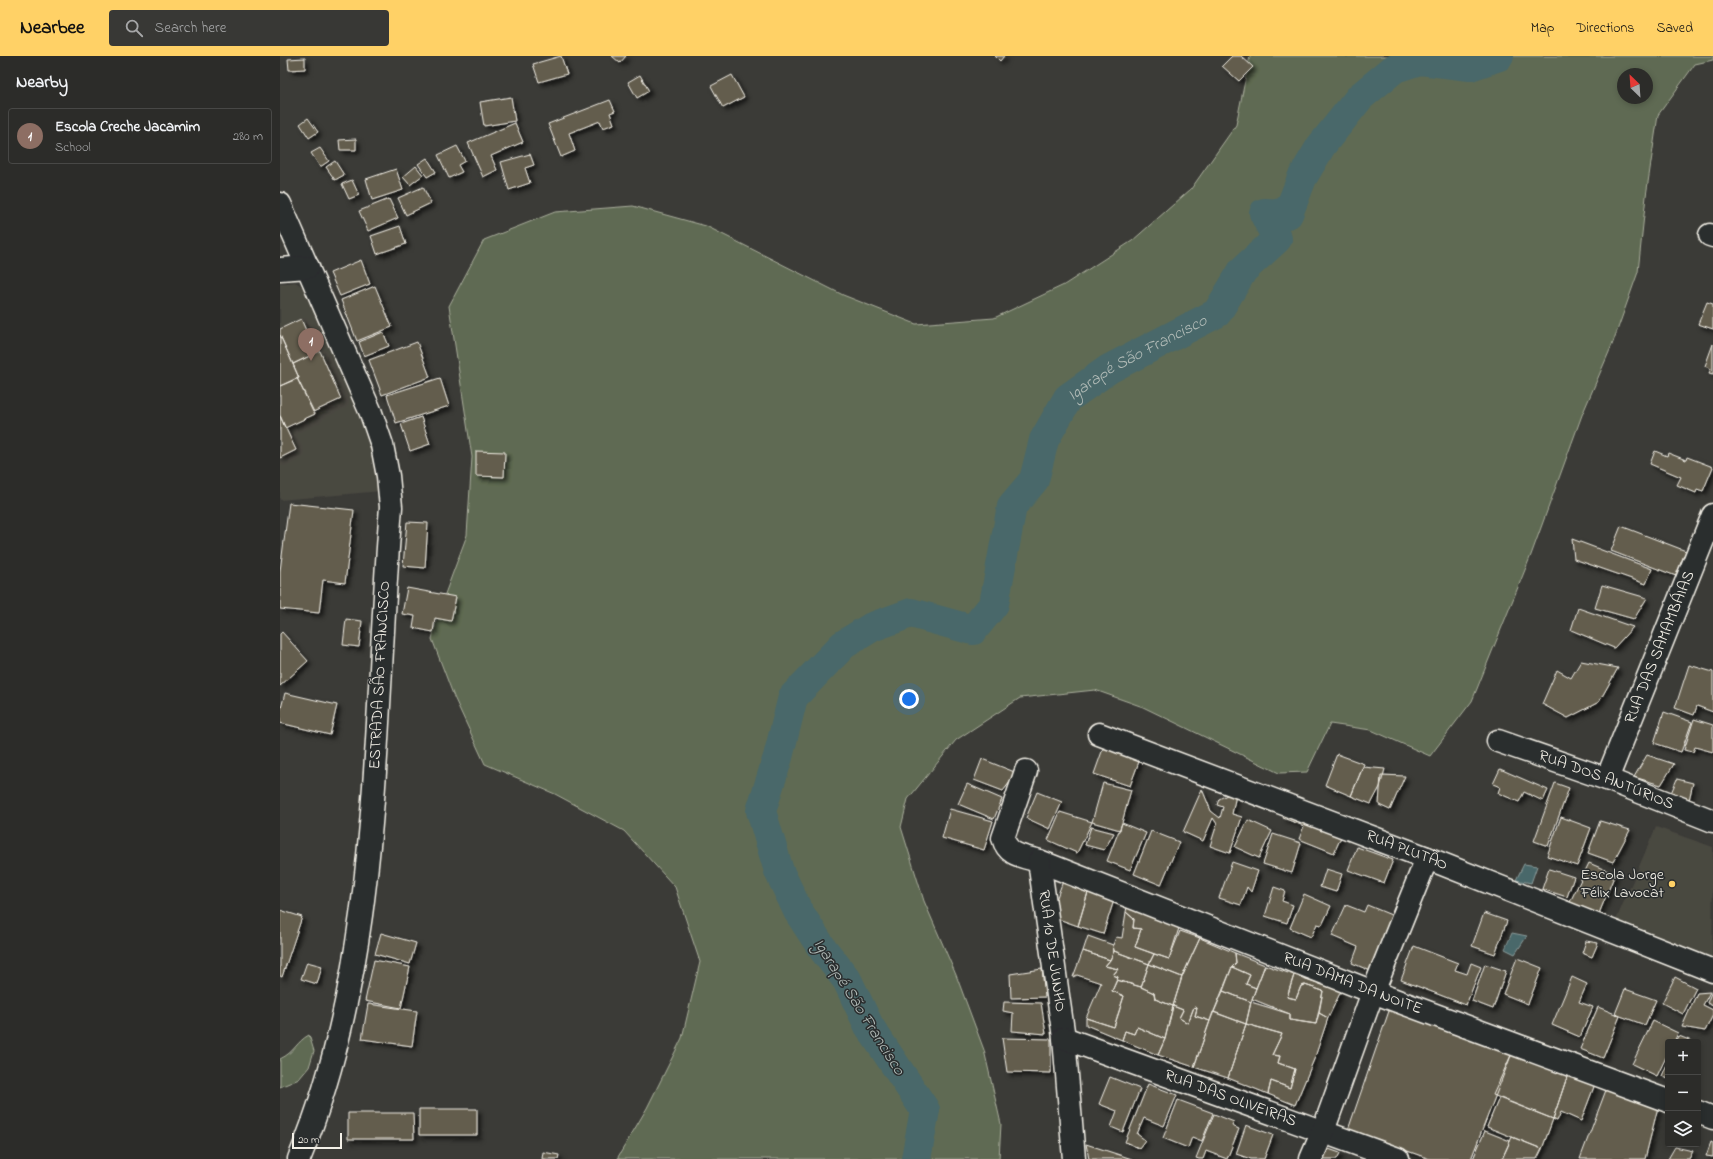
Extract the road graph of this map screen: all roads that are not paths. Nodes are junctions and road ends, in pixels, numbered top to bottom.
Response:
1 (280, 204) edge
2 (308, 267) junction
3 (280, 269) edge
4 (1713, 515) edge
5 (1099, 734) dead end
6 (1498, 741) dead end
7 (1026, 771) dead end
8 (1607, 778) junction
9 (1713, 822) edge
10 (1427, 858) junction
11 (1039, 861) junction
12 (1713, 971) edge
13 (1373, 992) junction
14 (1064, 1038) junction
15 (1665, 1100) edge
16 (1701, 1113) edge
17 (1713, 1118) edge
18 (1323, 1131) junction
19 (299, 1159) edge
20 (1074, 1159) edge
21 (1311, 1159) edge
22 (1398, 1159) edge

1 - 2 street, ESTRADA SÃO FRANCISCO
2 - 3 street
2 - 19 street, ESTRADA SÃO FRANCISCO
4 - 8 street, RUA DAS SAMAMBÁIAS
5 - 10 street, RUA PLUTÃO
6 - 8 street, RUA DOS ANTÚRIOS
7 - 11 street
8 - 9 street, RUA DOS ANTÚRIOS
10 - 12 street, RUA PLUTÃO
10 - 13 street
11 - 13 street, RUA DAMA DA NOITE
11 - 14 street, RUA 10 DE JUNHO
13 - 15 street, RUA DAMA DA NOITE
13 - 18 street
14 - 18 street, RUA DAS OLIVEIRAS
14 - 20 street, RUA 10 DE JUNHO
16 - 17 street
18 - 21 street
18 - 22 street, RUA DAS OLIVEIRAS

